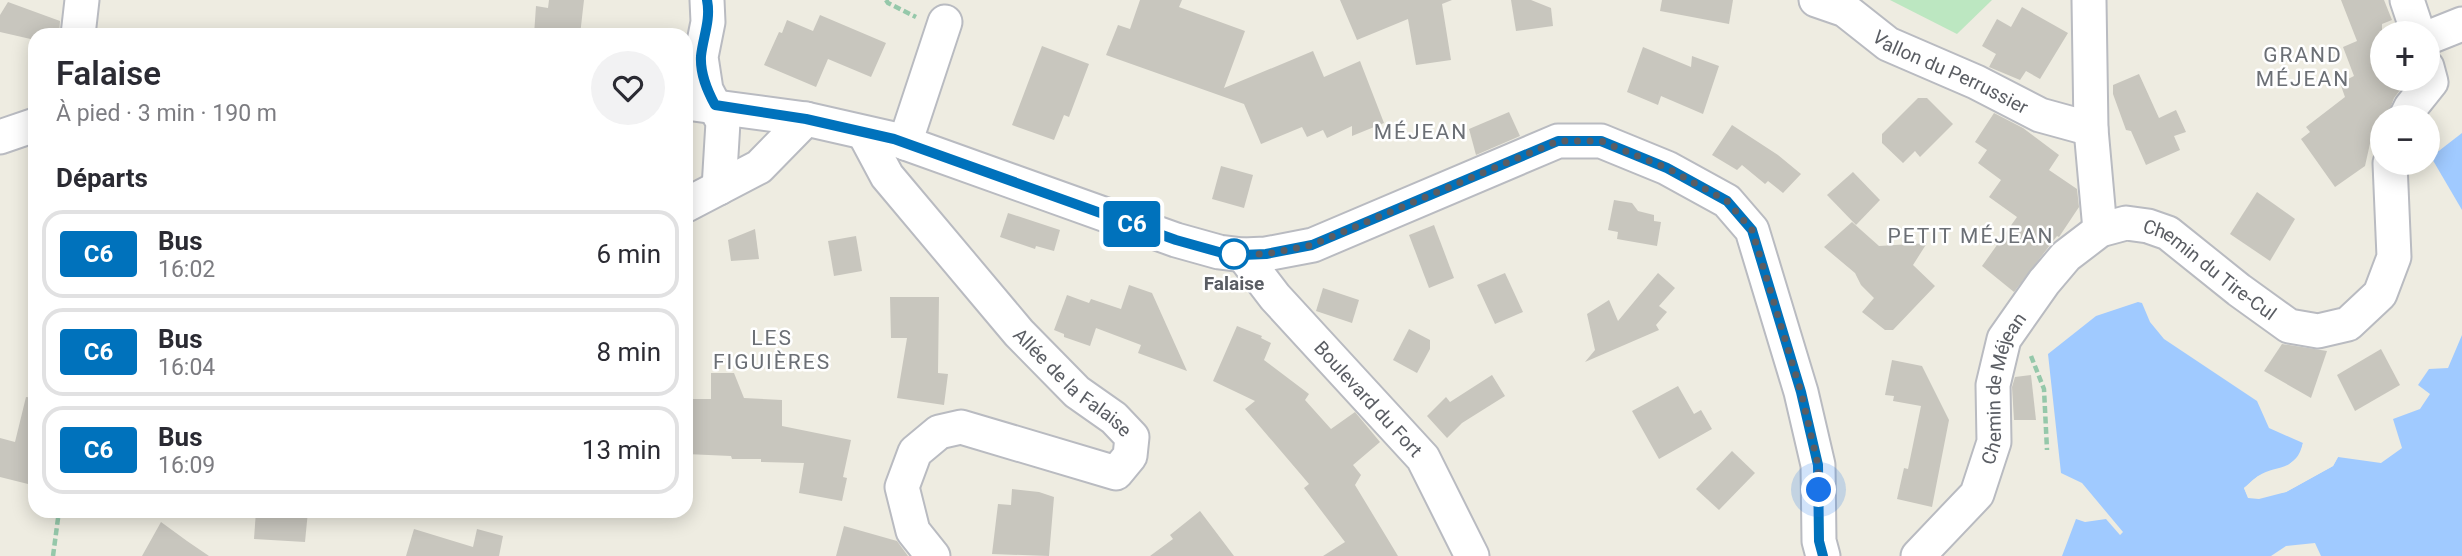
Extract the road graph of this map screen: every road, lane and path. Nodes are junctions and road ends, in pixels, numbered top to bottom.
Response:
1 (82, 0) edge
2 (707, 0) edge
3 (1816, 0) edge
4 (2088, 0) edge
5 (2407, 0) edge
6 (2414, 21) edge
7 (945, 22) dead end
8 (2462, 24) edge
9 (79, 28) edge
10 (2440, 33) edge
11 (701, 104) edge
12 (806, 119) junction
13 (28, 127) edge
14 (2091, 129) junction
15 (864, 133) junction
16 (0, 137) edge
17 (905, 143) junction
18 (2391, 175) edge
19 (719, 188) junction
20 (693, 201) edge
21 (2100, 230) junction
22 (1242, 255) junction
23 (2015, 323) junction
24 (2047, 450) dead end
25 (58, 518) edge
26 (53, 556) edge
27 (933, 556) edge
28 (1472, 556) edge
29 (1824, 556) edge
30 (1918, 556) edge

1 - 9 street
2 - 11 street
3 - 14 street, Vallon du Perrussier
4 - 14 street
5 - 6 street
7 - 17 street
8 - 10 street
11 - 12 street
11 - 19 street
12 - 15 street
12 - 19 street
13 - 16 street
14 - 21 street
15 - 17 street
15 - 27 street, Allée de la Falaise
17 - 22 street
18 - 21 street, Chemin du Tire-Cul
19 - 20 street
21 - 23 street, Chemin de Méjean
22 - 28 street, Boulevard du Fort
22 - 29 street
23 - 24 path
23 - 30 street, Chemin de Méjean
25 - 26 path

